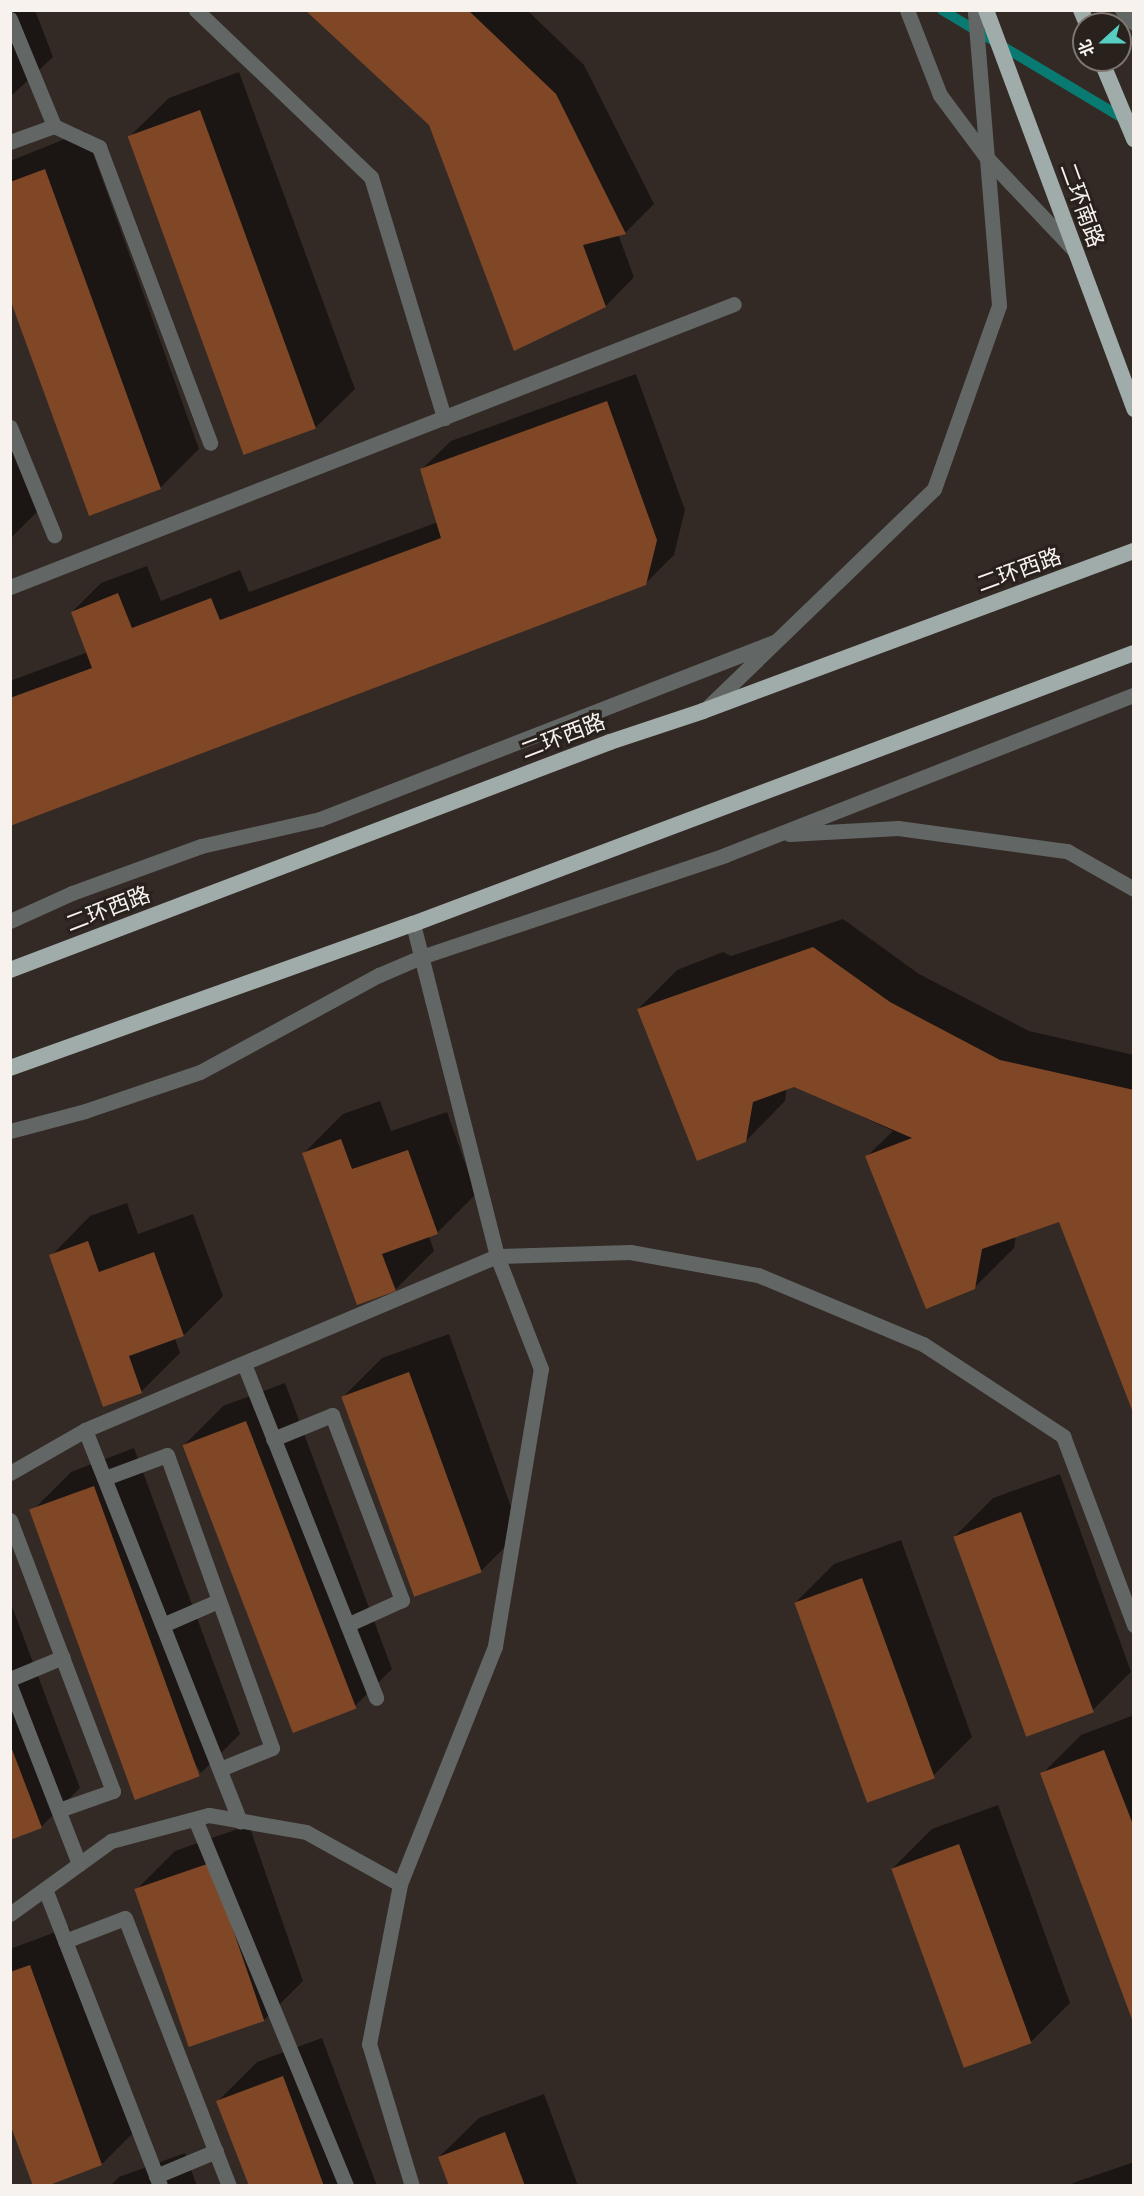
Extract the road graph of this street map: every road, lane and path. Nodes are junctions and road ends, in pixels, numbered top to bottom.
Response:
1 (196, 10) edge
2 (1122, 10) edge
3 (907, 11) edge
4 (983, 12) edge
5 (10, 19) edge
6 (1134, 23) edge
7 (1106, 72) edge
8 (54, 126) junction
9 (1134, 140) edge
10 (10, 142) edge
11 (987, 158) junction
12 (1075, 251) junction
13 (734, 304) dead end
14 (1134, 409) edge
15 (444, 418) junction
16 (10, 427) edge
17 (210, 443) dead end
18 (54, 536) dead end
19 (1134, 551) edge
20 (10, 587) edge
21 (775, 642) junction
22 (1134, 653) edge
23 (1134, 694) edge
24 (704, 711) junction
25 (774, 835) junction
26 (1134, 889) edge
27 (10, 921) edge
28 (413, 924) junction
29 (422, 957) junction
30 (10, 970) edge
31 (10, 1068) edge
32 (10, 1131) edge
33 (497, 1256) junction
34 (244, 1364) junction
35 (85, 1430) junction
36 (273, 1439) junction
37 (10, 1473) edge
38 (105, 1478) junction
39 (10, 1520) edge
40 (218, 1601) junction
41 (165, 1624) junction
42 (347, 1625) junction
43 (1134, 1625) edge
44 (63, 1657) junction
45 (10, 1679) edge
46 (10, 1686) edge
47 (376, 1698) dead end
48 (220, 1769) junction
49 (59, 1810) junction
50 (195, 1819) junction
51 (240, 1821) junction
52 (79, 1864) junction
53 (400, 1884) junction
54 (45, 1889) junction
55 (10, 1914) edge
56 (65, 1941) junction
57 (216, 2151) junction
58 (158, 2181) edge
59 (229, 2186) edge
60 (346, 2186) edge
61 (412, 2186) edge

1 - 15 street
2 - 6 street
3 - 11 street
4 - 11 street
4 - 12 highway, 二环南路
5 - 8 street
7 - 9 highway
8 - 10 street
8 - 17 street
11 - 12 street
11 - 21 street
12 - 14 highway, 二环南路
13 - 15 street
15 - 20 street
16 - 18 street
19 - 24 highway, 二环西路
21 - 24 street
21 - 27 street
22 - 28 highway
23 - 25 street
24 - 30 highway, 二环西路
25 - 26 street
25 - 29 street
28 - 29 street
28 - 31 highway
29 - 32 street
29 - 33 street
33 - 34 street
33 - 43 street
33 - 53 street
34 - 35 street
34 - 36 street
35 - 37 street
35 - 38 street
36 - 42 street
36 - 42 street
38 - 40 street
38 - 41 street
39 - 44 street
40 - 41 street
40 - 48 street
41 - 48 street
42 - 47 street
44 - 45 street
44 - 49 street
46 - 49 street
48 - 51 street
49 - 52 street
50 - 51 street
50 - 52 street
50 - 60 street
51 - 53 street
52 - 54 street
53 - 61 street
54 - 55 street
54 - 56 street
56 - 57 street
56 - 58 street
57 - 58 street
57 - 59 street

